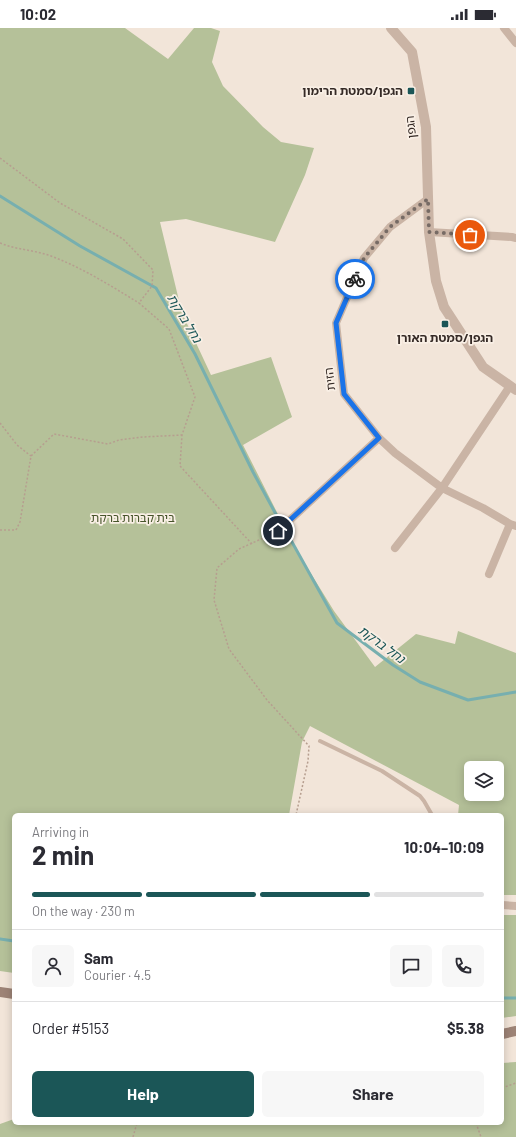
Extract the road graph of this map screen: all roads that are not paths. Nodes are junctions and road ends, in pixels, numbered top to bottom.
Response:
1 (391, 28) edge
2 (504, 28) edge
3 (516, 42) edge
4 (428, 199) junction
5 (429, 232) junction
6 (516, 238) edge
7 (513, 388) edge
8 (379, 438) junction
9 (442, 488) junction
10 (513, 525) edge
11 (278, 531) road end
12 (395, 548) dead end
13 (489, 574) dead end
14 (320, 741) dead end
15 (431, 813) edge
16 (504, 905) edge
17 (516, 906) edge
18 (0, 992) edge
19 (12, 994) edge
20 (516, 1031) edge
21 (504, 1034) edge

1 - 4 street, הגפן
2 - 3 street
4 - 5 street, הגפן
4 - 8 street, הזית
5 - 6 street
5 - 7 street, הגפן
7 - 9 street
8 - 9 street, הזית
8 - 11 street
9 - 10 street, הזית
9 - 12 street
10 - 13 street
14 - 15 lane
16 - 17 street
18 - 19 main road
20 - 21 main road

